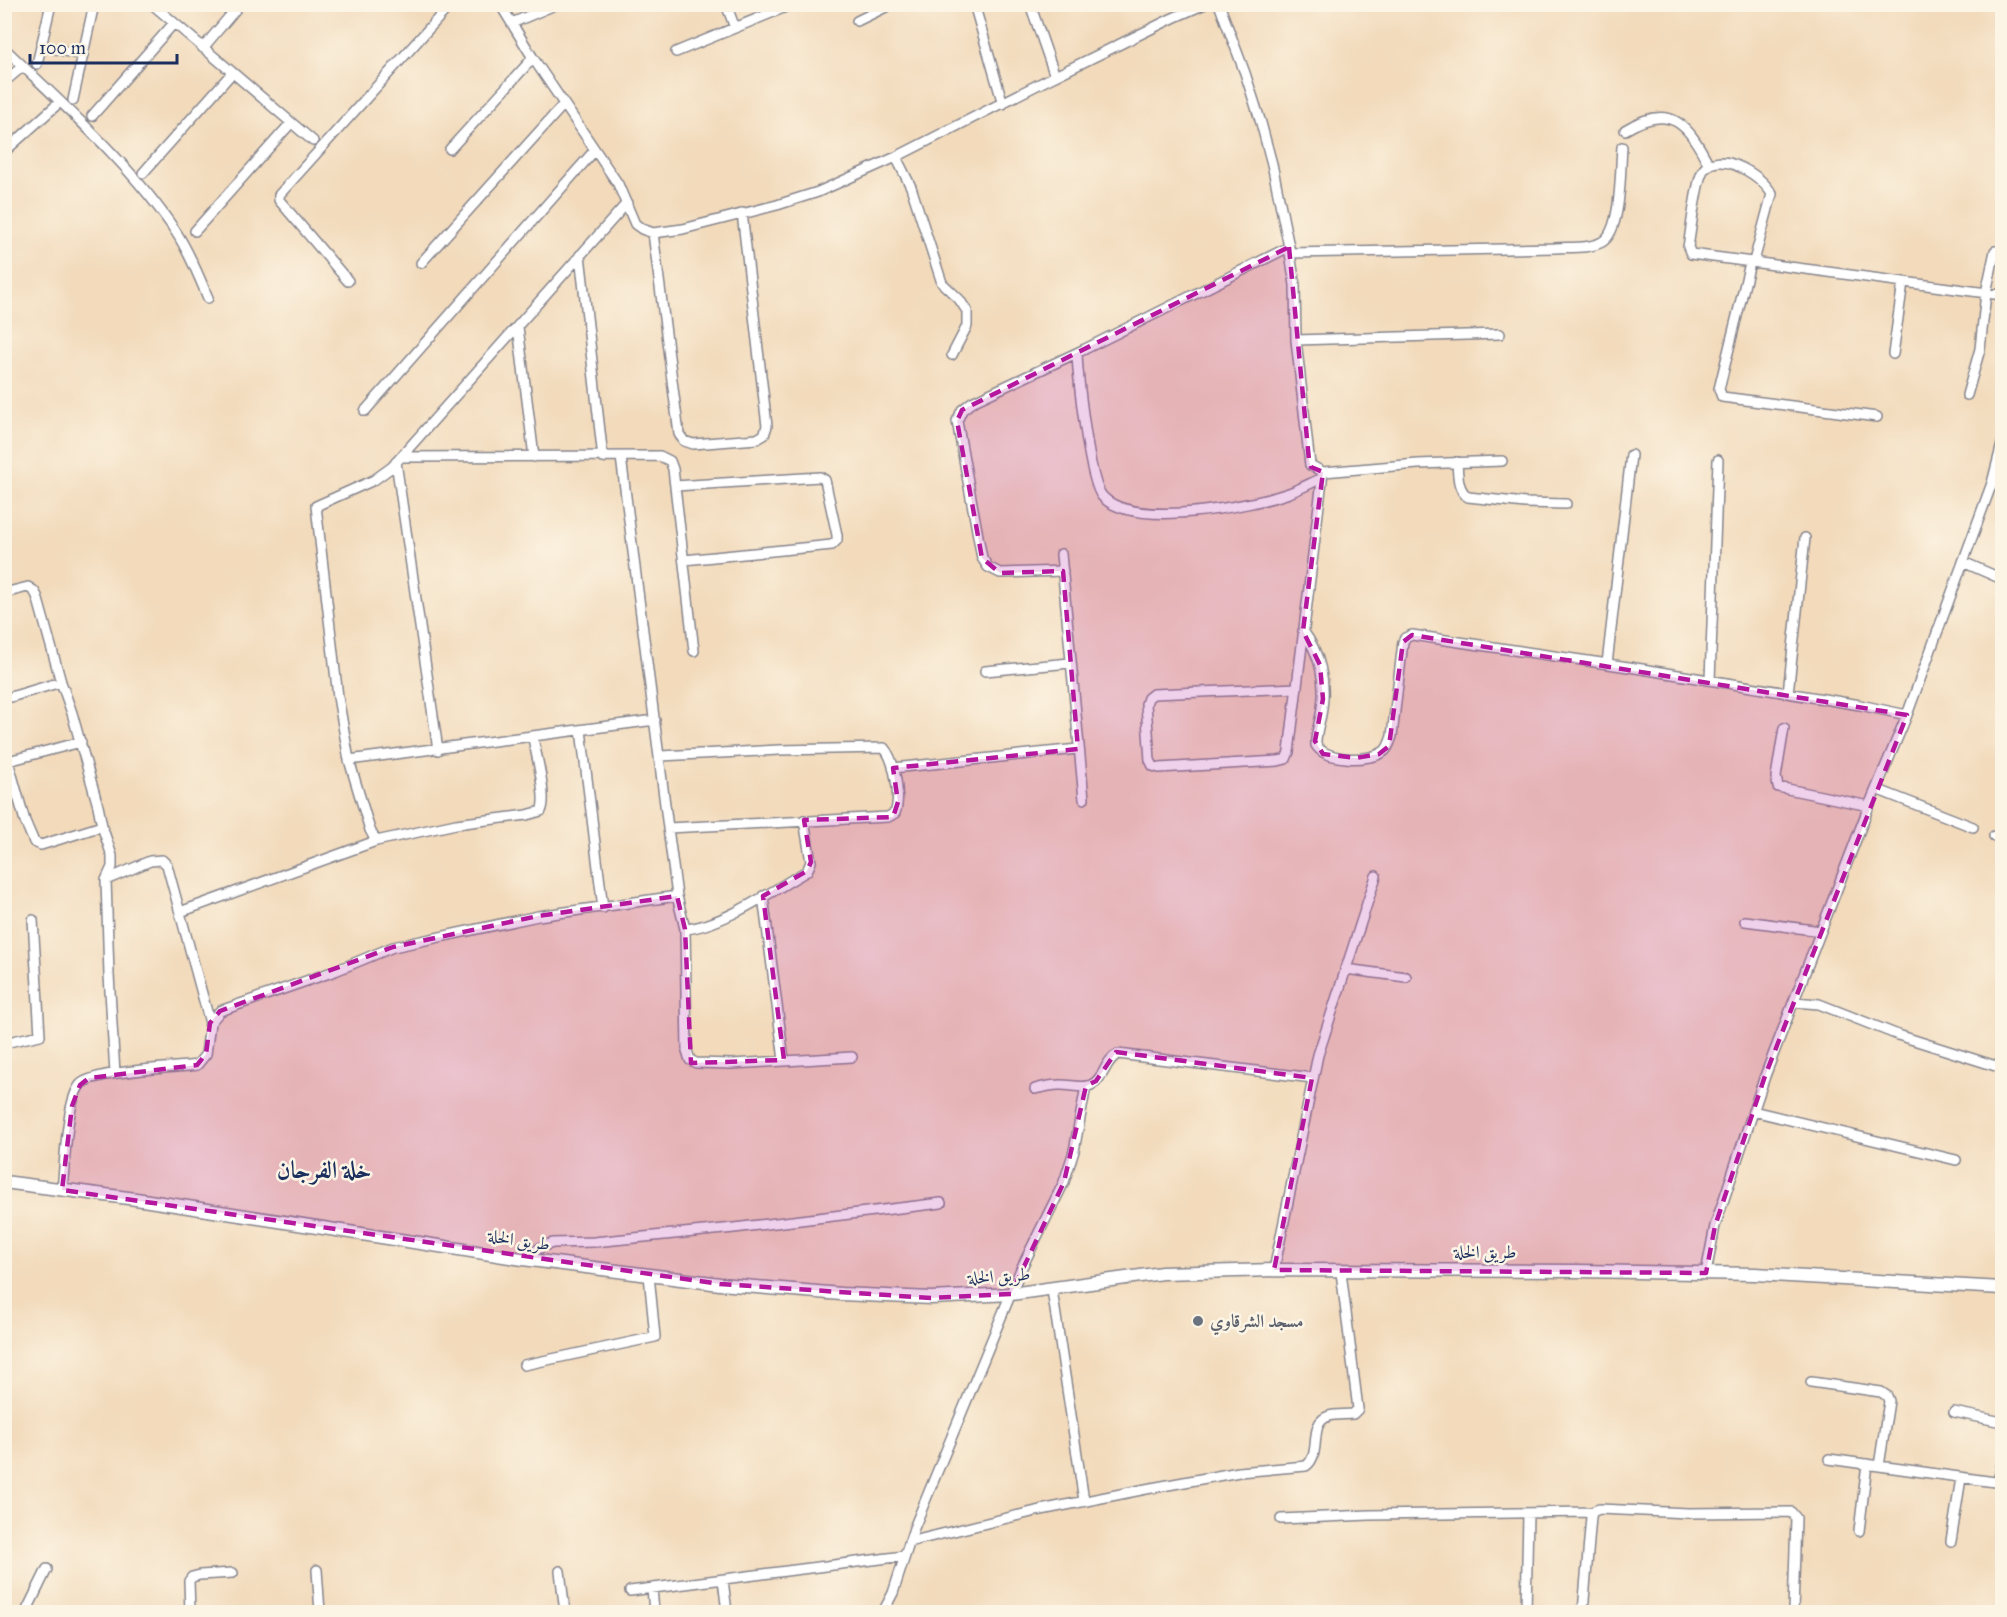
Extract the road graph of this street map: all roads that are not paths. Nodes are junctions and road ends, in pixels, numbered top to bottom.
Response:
1 (51, 4) edge
2 (94, 4) edge
3 (152, 4) edge
4 (240, 4) edge
5 (451, 4) edge
6 (500, 4) edge
7 (726, 4) edge
8 (793, 4) edge
9 (892, 4) edge
10 (974, 4) edge
11 (1030, 4) edge
12 (1205, 4) edge
13 (1219, 4) edge
14 (556, 5) edge
15 (857, 21) dead end
16 (174, 23) junction
17 (512, 23) junction
18 (735, 28) junction
19 (41, 46) junction
20 (4, 48) edge
21 (203, 48) junction
22 (676, 52) dead end
23 (83, 56) junction
24 (533, 58) junction
25 (37, 64) dead end
26 (23, 66) junction
27 (232, 73) junction
28 (1055, 76) junction
29 (4, 82) edge
30 (74, 100) dead end
31 (60, 102) junction
32 (564, 104) junction
33 (1003, 104) junction
34 (93, 116) dead end
35 (291, 123) junction
36 (1625, 130) dead end
37 (313, 141) dead end
38 (1622, 147) dead end
39 (450, 149) dead end
40 (595, 150) junction
41 (4, 152) edge
42 (896, 157) junction
43 (1709, 165) junction
44 (143, 173) dead end
45 (627, 203) junction
46 (742, 213) junction
47 (195, 231) dead end
48 (653, 232) junction
49 (1289, 250) junction
50 (1995, 251) dead end
51 (580, 255) junction
52 (1752, 262) junction
53 (421, 263) dead end
54 (348, 281) dead end
55 (1903, 282) junction
56 (1986, 293) junction
57 (2002, 295) edge
58 (208, 298) dead end
59 (518, 327) junction
60 (1500, 334) dead end
61 (1296, 340) junction
62 (1077, 353) junction
63 (1893, 354) dead end
64 (952, 355) dead end
65 (1967, 395) dead end
66 (365, 411) dead end
67 (1877, 417) dead end
68 (2002, 444) edge
69 (1631, 455) dead end
70 (534, 457) junction
71 (621, 457) junction
72 (603, 458) junction
73 (399, 459) junction
74 (1718, 460) dead end
75 (1502, 461) dead end
76 (1458, 462) junction
77 (1323, 475) junction
78 (1992, 483) junction
79 (675, 486) junction
80 (2002, 488) edge
81 (1566, 504) dead end
82 (1805, 538) dead end
83 (1061, 554) dead end
84 (684, 560) junction
85 (1963, 562) junction
86 (1063, 571) junction
87 (2002, 579) edge
88 (4, 593) edge
89 (1303, 631) junction
90 (694, 651) dead end
91 (1070, 663) junction
92 (1607, 664) junction
93 (986, 671) dead end
94 (1710, 680) junction
95 (62, 682) junction
96 (1297, 688) junction
97 (1788, 693) junction
98 (4, 699) edge
99 (1907, 715) junction
100 (655, 720) junction
101 (1784, 728) dead end
102 (581, 730) junction
103 (533, 738) junction
104 (81, 742) junction
105 (1078, 749) junction
106 (438, 750) junction
107 (660, 756) junction
108 (349, 760) junction
109 (6, 761) edge
110 (893, 768) junction
111 (1876, 789) junction
112 (1084, 799) dead end
113 (1869, 806) junction
114 (804, 820) junction
115 (102, 826) junction
116 (1973, 826) dead end
117 (668, 828) junction
118 (376, 841) junction
119 (1376, 876) dead end
120 (106, 880) junction
121 (677, 896) junction
122 (763, 896) junction
123 (603, 908) junction
124 (180, 912) junction
125 (33, 920) dead end
126 (1745, 921) dead end
127 (685, 929) junction
128 (1821, 931) junction
129 (1345, 969) junction
130 (1406, 977) dead end
131 (1794, 1002) junction
132 (210, 1023) junction
133 (4, 1044) edge
134 (852, 1057) dead end
135 (784, 1060) junction
136 (2002, 1068) edge
137 (115, 1073) junction
138 (1313, 1078) junction
139 (1086, 1086) junction
140 (1035, 1089) dead end
141 (1753, 1110) junction
142 (1956, 1160) dead end
143 (4, 1182) edge
144 (62, 1190) junction
145 (941, 1203) dead end
146 (523, 1259) junction
147 (1274, 1270) junction
148 (1341, 1272) junction
149 (1706, 1273) junction
150 (649, 1275) junction
151 (2002, 1288) edge
152 (1052, 1290) junction
153 (1011, 1294) junction
154 (524, 1365) dead end
155 (1811, 1382) dead end
156 (1954, 1412) dead end
157 (2002, 1422) edge
158 (1829, 1459) dead end
159 (1867, 1464) junction
160 (2002, 1464) edge
161 (1879, 1466) junction
162 (1961, 1478) junction
163 (2000, 1483) edge
164 (1084, 1501) junction
165 (1592, 1512) junction
166 (1528, 1513) junction
167 (1281, 1519) dead end
168 (1859, 1531) dead end
169 (1951, 1541) dead end
170 (909, 1542) junction
171 (904, 1556) junction
172 (47, 1569) dead end
173 (317, 1570) dead end
174 (560, 1571) dead end
175 (233, 1573) dead end
176 (723, 1580) junction
177 (652, 1588) junction
178 (630, 1591) dead end
179 (26, 1612) edge
180 (190, 1612) edge
181 (320, 1612) edge
182 (566, 1612) edge
183 (654, 1612) edge
184 (727, 1612) edge
185 (883, 1612) edge
186 (1526, 1612) edge
187 (1583, 1612) edge
188 (1793, 1612) edge

1 - 19 street
2 - 23 street
3 - 16 street
4 - 21 street
5 - 54 street
6 - 17 street
7 - 18 street
8 - 18 street
9 - 15 street
10 - 33 street
11 - 28 street
12 - 28 street
13 - 49 street
14 - 17 street
16 - 21 street
16 - 34 street
17 - 24 street
18 - 22 street
19 - 23 street
19 - 25 street
20 - 26 street
21 - 27 street
23 - 30 street
24 - 32 street
24 - 39 street
26 - 29 street
26 - 31 street
27 - 35 street
27 - 44 street
28 - 33 street
31 - 41 street
31 - 58 street
32 - 40 street
32 - 53 street
33 - 42 street
35 - 37 street
35 - 47 street
36 - 43 street
38 - 49 street
40 - 45 street
40 - 66 street
42 - 46 street
42 - 64 street
43 - 52 street
43 - 52 street
45 - 48 street
45 - 51 street
46 - 48 street
46 - 48 street
49 - 61 street
49 - 62 street
50 - 56 street
51 - 59 street
51 - 72 street
52 - 55 street
52 - 67 street
55 - 56 street
55 - 63 street
56 - 57 street
56 - 65 street
59 - 70 street
59 - 73 street
60 - 61 street
61 - 77 street
62 - 77 street
62 - 86 street
68 - 78 street
69 - 92 street
70 - 72 street
70 - 73 street
71 - 72 street
71 - 79 street
71 - 100 street
73 - 106 street
73 - 108 street
74 - 94 street
75 - 76 street
76 - 77 street
76 - 81 street
77 - 89 street
78 - 80 street
78 - 85 street
79 - 84 street
79 - 84 street
82 - 97 street
83 - 86 street
84 - 90 street
85 - 87 street
85 - 99 street
86 - 91 street
88 - 95 street
89 - 92 street
89 - 96 street
91 - 93 street
91 - 105 street
92 - 94 street
94 - 97 street
95 - 98 street
95 - 104 street
96 - 96 street
97 - 99 street
99 - 111 street
100 - 102 street
100 - 107 street
101 - 113 street
102 - 103 street
102 - 123 street
103 - 106 street
103 - 118 street
104 - 109 street
104 - 115 street
105 - 110 street
105 - 112 street
106 - 108 street
107 - 110 street
107 - 117 street
108 - 118 street
109 - 115 street
110 - 114 street
111 - 113 street
111 - 116 street
113 - 128 street
114 - 117 street
114 - 122 street
115 - 120 street
117 - 121 street
118 - 124 street
119 - 129 street
120 - 124 street
120 - 137 street
121 - 123 street
121 - 127 street
122 - 127 street
122 - 135 street
123 - 132 street
124 - 132 street
125 - 133 street
126 - 128 street
127 - 135 street
128 - 131 street
129 - 130 street
129 - 138 street
131 - 136 street
131 - 141 street
132 - 137 street
134 - 135 street
137 - 144 street
138 - 139 street
138 - 147 street
139 - 140 street
139 - 153 street
141 - 142 street
141 - 149 street
143 - 144 street, طريق الخلة
144 - 146 street, طريق الخلة
145 - 146 street
146 - 150 street, طريق الخلة
147 - 148 street, طريق الخلة
147 - 152 street, طريق الخلة
148 - 149 street, طريق الخلة
148 - 164 street
149 - 151 street, طريق الخلة
150 - 153 street, طريق الخلة
150 - 154 street
152 - 153 street, طريق الخلة
152 - 164 street
153 - 170 street
155 - 161 street
156 - 157 street
158 - 159 street
159 - 161 street
159 - 168 street
160 - 163 street
161 - 162 street
162 - 163 street
162 - 169 street
164 - 170 street
165 - 166 street
165 - 187 street
165 - 188 street
166 - 167 street
166 - 186 street
170 - 171 street
171 - 176 street
171 - 185 street
172 - 179 street
173 - 181 street
174 - 182 street
175 - 180 street
176 - 177 street
176 - 184 street
177 - 178 street
177 - 183 street

